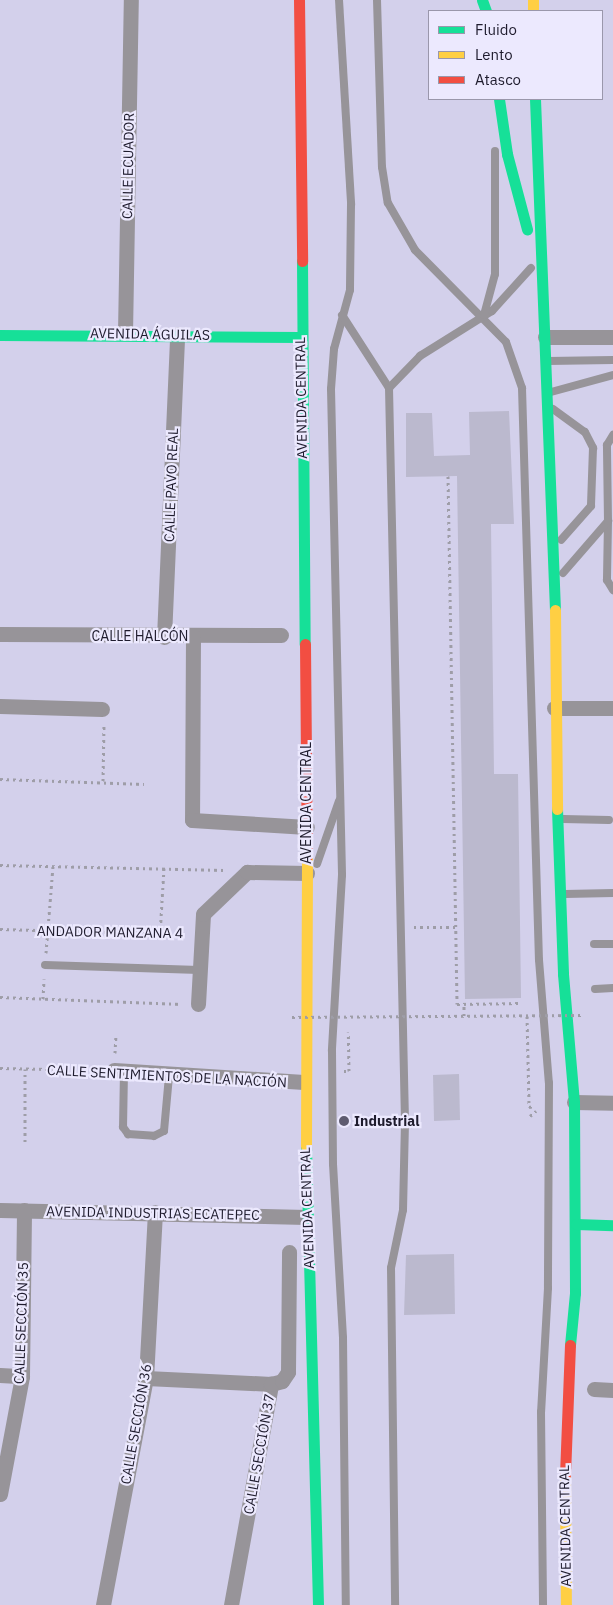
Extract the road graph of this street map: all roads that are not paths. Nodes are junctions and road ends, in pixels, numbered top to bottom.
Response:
1 (131, 0) edge
2 (299, 0) edge
3 (311, 0) edge
4 (338, 0) edge
5 (377, 0) edge
6 (299, 18) junction
7 (499, 100) edge
8 (535, 100) edge
9 (502, 119) junction
10 (538, 261) junction
11 (342, 315) junction
12 (484, 315) junction
13 (126, 333) junction
14 (177, 334) junction
15 (0, 335) edge
16 (300, 337) junction
17 (545, 337) junction
18 (613, 337) edge
19 (613, 360) edge
20 (546, 361) junction
21 (613, 376) edge
22 (389, 388) junction
23 (549, 392) junction
24 (549, 406) junction
25 (613, 435) edge
26 (610, 491) edge
27 (608, 521) junction
28 (610, 537) edge
29 (555, 546) junction
30 (555, 582) junction
31 (613, 590) edge
32 (0, 634) edge
33 (281, 635) dead end
34 (164, 636) junction
35 (193, 636) junction
36 (0, 706) edge
37 (554, 708) junction
38 (613, 708) edge
39 (102, 709) road end
40 (340, 797) junction
41 (558, 820) junction
42 (609, 820) dead end
43 (307, 827) junction
44 (307, 873) junction
45 (306, 889) junction
46 (613, 893) edge
47 (561, 894) junction
48 (594, 944) dead end
49 (613, 944) edge
50 (45, 965) road end
51 (199, 970) junction
52 (613, 988) edge
53 (596, 989) dead end
54 (198, 1004) road end
55 (119, 1071) joint
56 (169, 1076) junction
57 (304, 1082) junction
58 (574, 1102) junction
59 (613, 1103) edge
60 (0, 1210) edge
61 (24, 1210) junction
62 (155, 1212) junction
63 (306, 1217) junction
64 (576, 1224) junction
65 (613, 1225) edge
66 (289, 1252) dead end
67 (0, 1375) edge
68 (22, 1376) junction
69 (146, 1378) junction
70 (271, 1384) junction
71 (594, 1389) dead end
72 (613, 1390) edge
73 (0, 1494) edge
74 (103, 1605) edge
75 (231, 1605) edge
76 (318, 1605) edge
77 (346, 1605) edge
78 (395, 1605) edge
79 (543, 1605) edge
80 (566, 1605) edge

1 - 13 street, CALLE ECUADOR
2 - 6 main road, AVENIDA CENTRAL
3 - 6 main road
4 - 11 lane
5 - 12 lane
6 - 16 main road, AVENIDA CENTRAL
7 - 9 main road
8 - 10 main road, AVENIDA CENTRAL
9 - 10 main road
9 - 12 lane
10 - 12 lane
10 - 17 main road, AVENIDA CENTRAL
11 - 22 lane
11 - 40 lane
12 - 22 lane
12 - 79 lane
13 - 14 main road, AVENIDA ÁGUILAS
13 - 15 main road, AVENIDA ÁGUILAS
14 - 16 main road, AVENIDA ÁGUILAS
14 - 34 street, CALLE PAVO REAL
16 - 43 main road, AVENIDA CENTRAL
17 - 18 street
17 - 20 main road, AVENIDA CENTRAL
19 - 20 lane
20 - 23 main road, AVENIDA CENTRAL
21 - 23 lane
22 - 78 lane
23 - 24 main road, AVENIDA CENTRAL
24 - 29 main road, AVENIDA CENTRAL
24 - 29 lane
25 - 26 lane
26 - 27 lane
27 - 28 lane
27 - 30 lane
28 - 31 lane
29 - 30 main road, AVENIDA CENTRAL
30 - 37 main road, AVENIDA CENTRAL
32 - 34 street, CALLE HALCÓN
33 - 35 street, CALLE HALCÓN
34 - 35 street, CALLE HALCÓN
35 - 43 street
36 - 39 street
37 - 38 street
37 - 41 main road, AVENIDA CENTRAL
40 - 45 lane
40 - 77 lane
41 - 42 lane
41 - 47 main road, AVENIDA CENTRAL
43 - 44 main road, AVENIDA CENTRAL
44 - 45 main road, AVENIDA CENTRAL
44 - 51 street, ANDADOR MANZANA 4
45 - 57 main road, AVENIDA CENTRAL
46 - 47 lane
47 - 58 main road, AVENIDA CENTRAL
48 - 49 lane
50 - 51 lane
51 - 54 street
52 - 53 lane
55 - 56 street, CALLE SENTIMIENTOS DE LA NACIÓN
55 - 56 lane
56 - 57 street, CALLE SENTIMIENTOS DE LA NACIÓN
57 - 63 main road, AVENIDA CENTRAL
58 - 59 street
58 - 64 main road, AVENIDA CENTRAL
60 - 61 street, AVENIDA INDUSTRIAS ECATEPEC
61 - 62 street, AVENIDA INDUSTRIAS ECATEPEC
61 - 68 street, CALLE SECCIÓN 35
62 - 63 street, AVENIDA INDUSTRIAS ECATEPEC
62 - 69 street, CALLE SECCIÓN 36
63 - 76 main road, AVENIDA CENTRAL
64 - 65 main road
64 - 80 main road, AVENIDA CENTRAL
66 - 70 street, CALLE SECCIÓN 37
67 - 68 street
68 - 73 street, CALLE SECCIÓN 35
69 - 70 street
69 - 74 street, CALLE SECCIÓN 36
70 - 75 street, CALLE SECCIÓN 37
71 - 72 street

